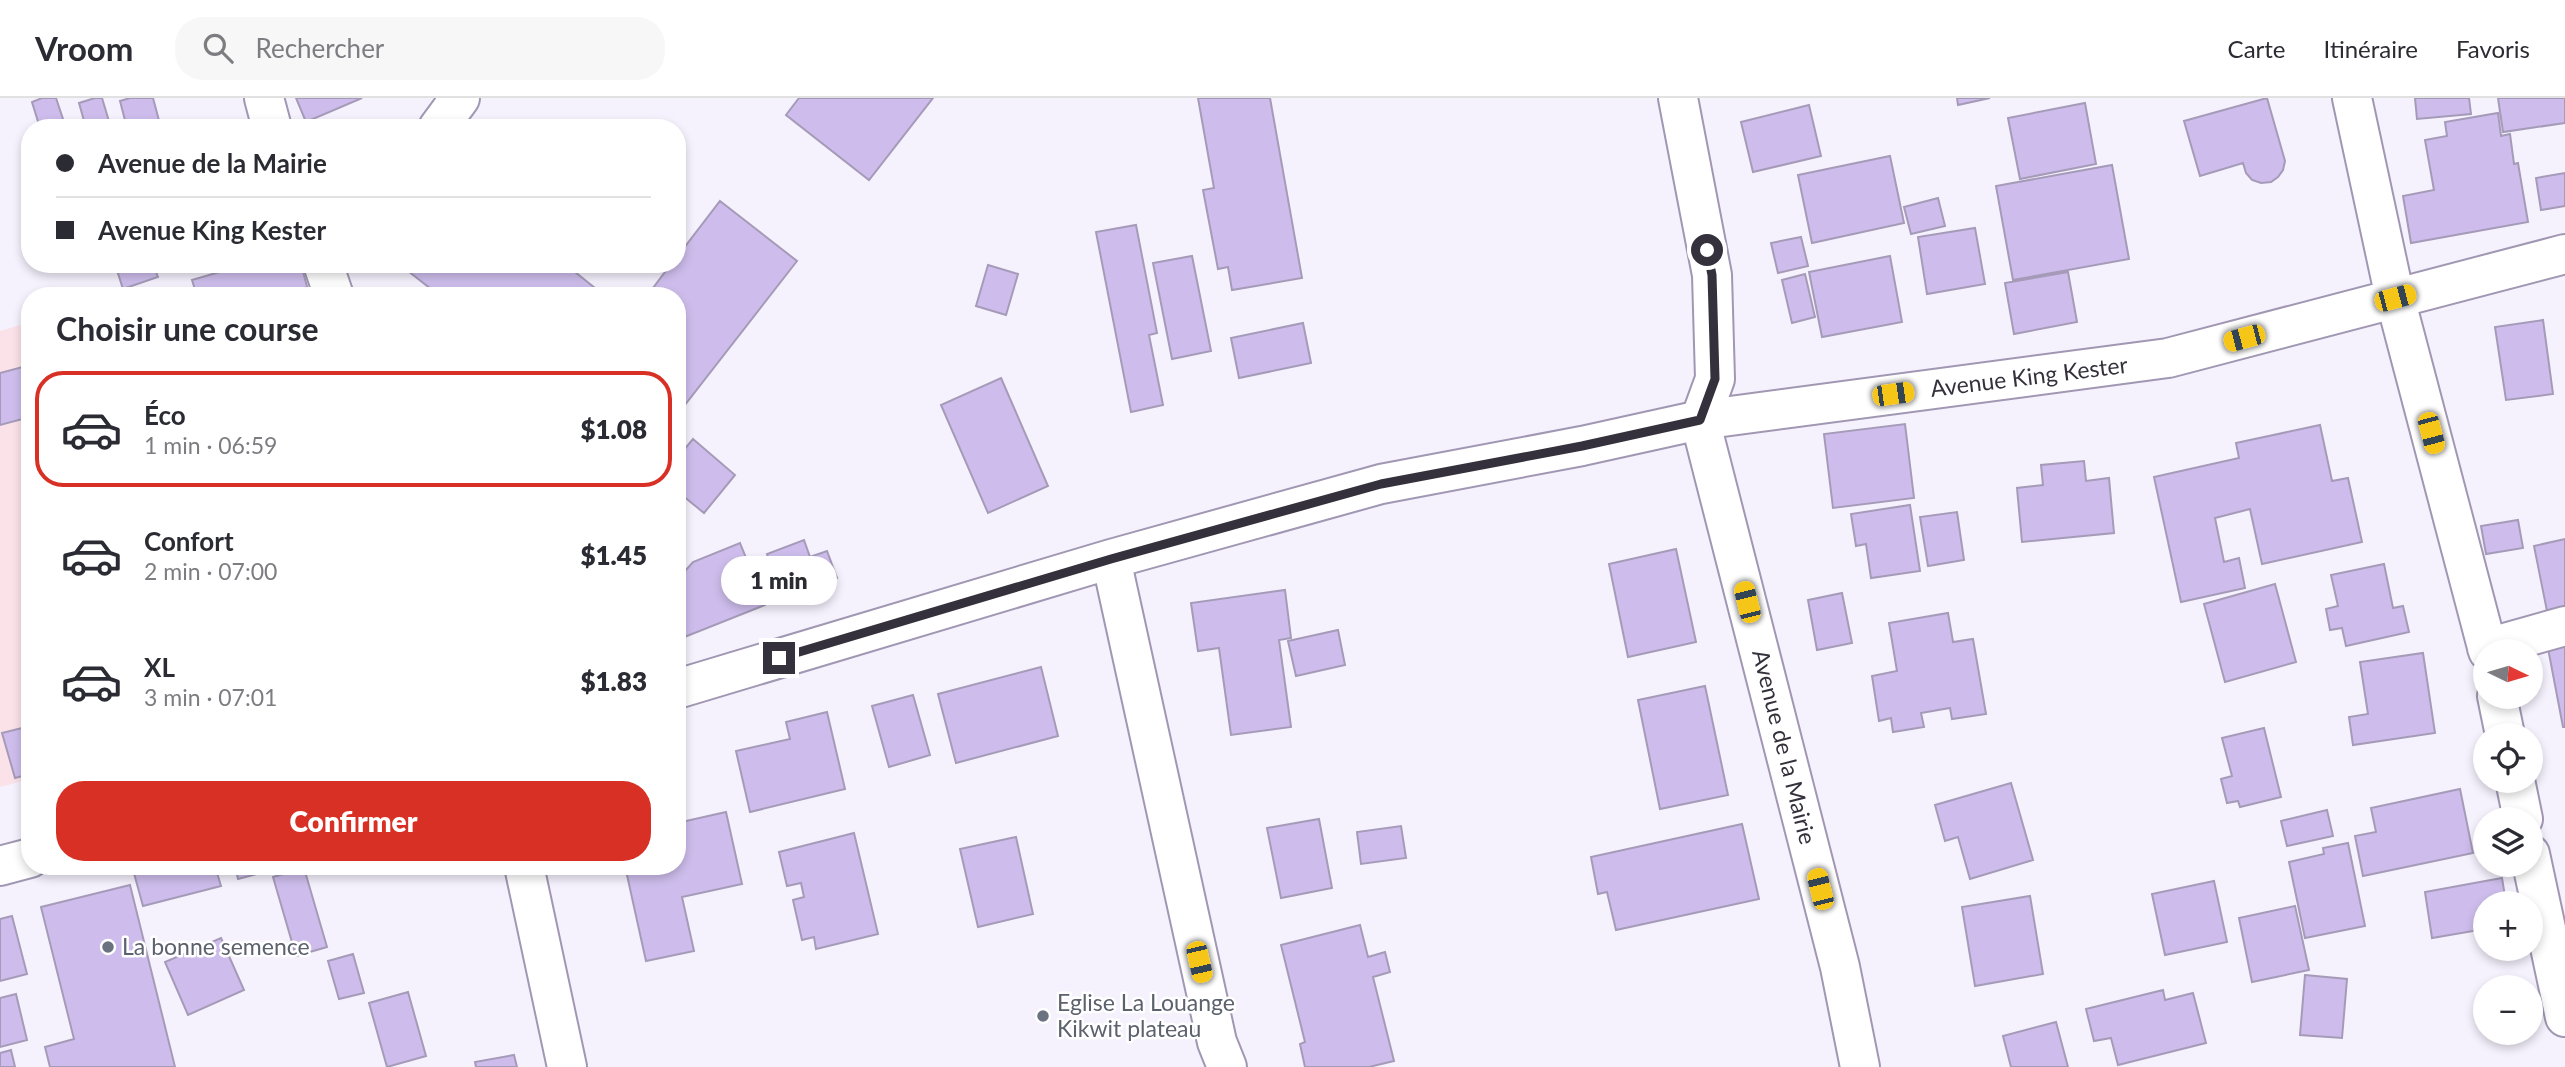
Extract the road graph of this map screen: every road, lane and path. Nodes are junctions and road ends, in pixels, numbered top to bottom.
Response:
1 (264, 98) edge
2 (460, 98) edge
3 (1678, 98) edge
4 (2352, 98) edge
5 (270, 119) edge
6 (445, 119) edge
7 (2565, 254) edge
8 (2395, 298) junction
9 (1700, 420) junction
10 (1111, 559) junction
11 (2565, 626) edge
12 (2484, 639) edge
13 (2521, 639) edge
14 (686, 685) edge
15 (21, 860) edge
16 (0, 866) edge
17 (526, 875) edge
18 (2535, 877) edge
19 (2565, 1017) edge
20 (567, 1067) edge
21 (1227, 1067) edge
22 (1860, 1067) edge

1 - 5 street
2 - 6 street
3 - 9 street
4 - 8 street
7 - 8 street, Avenue King Kester
8 - 9 street, Avenue King Kester
8 - 12 street
9 - 10 street, Avenue King Kester
9 - 22 street, Avenue de la Mairie
10 - 14 street, Avenue King Kester
10 - 21 street
11 - 13 street
15 - 16 street
17 - 20 street
18 - 19 street

